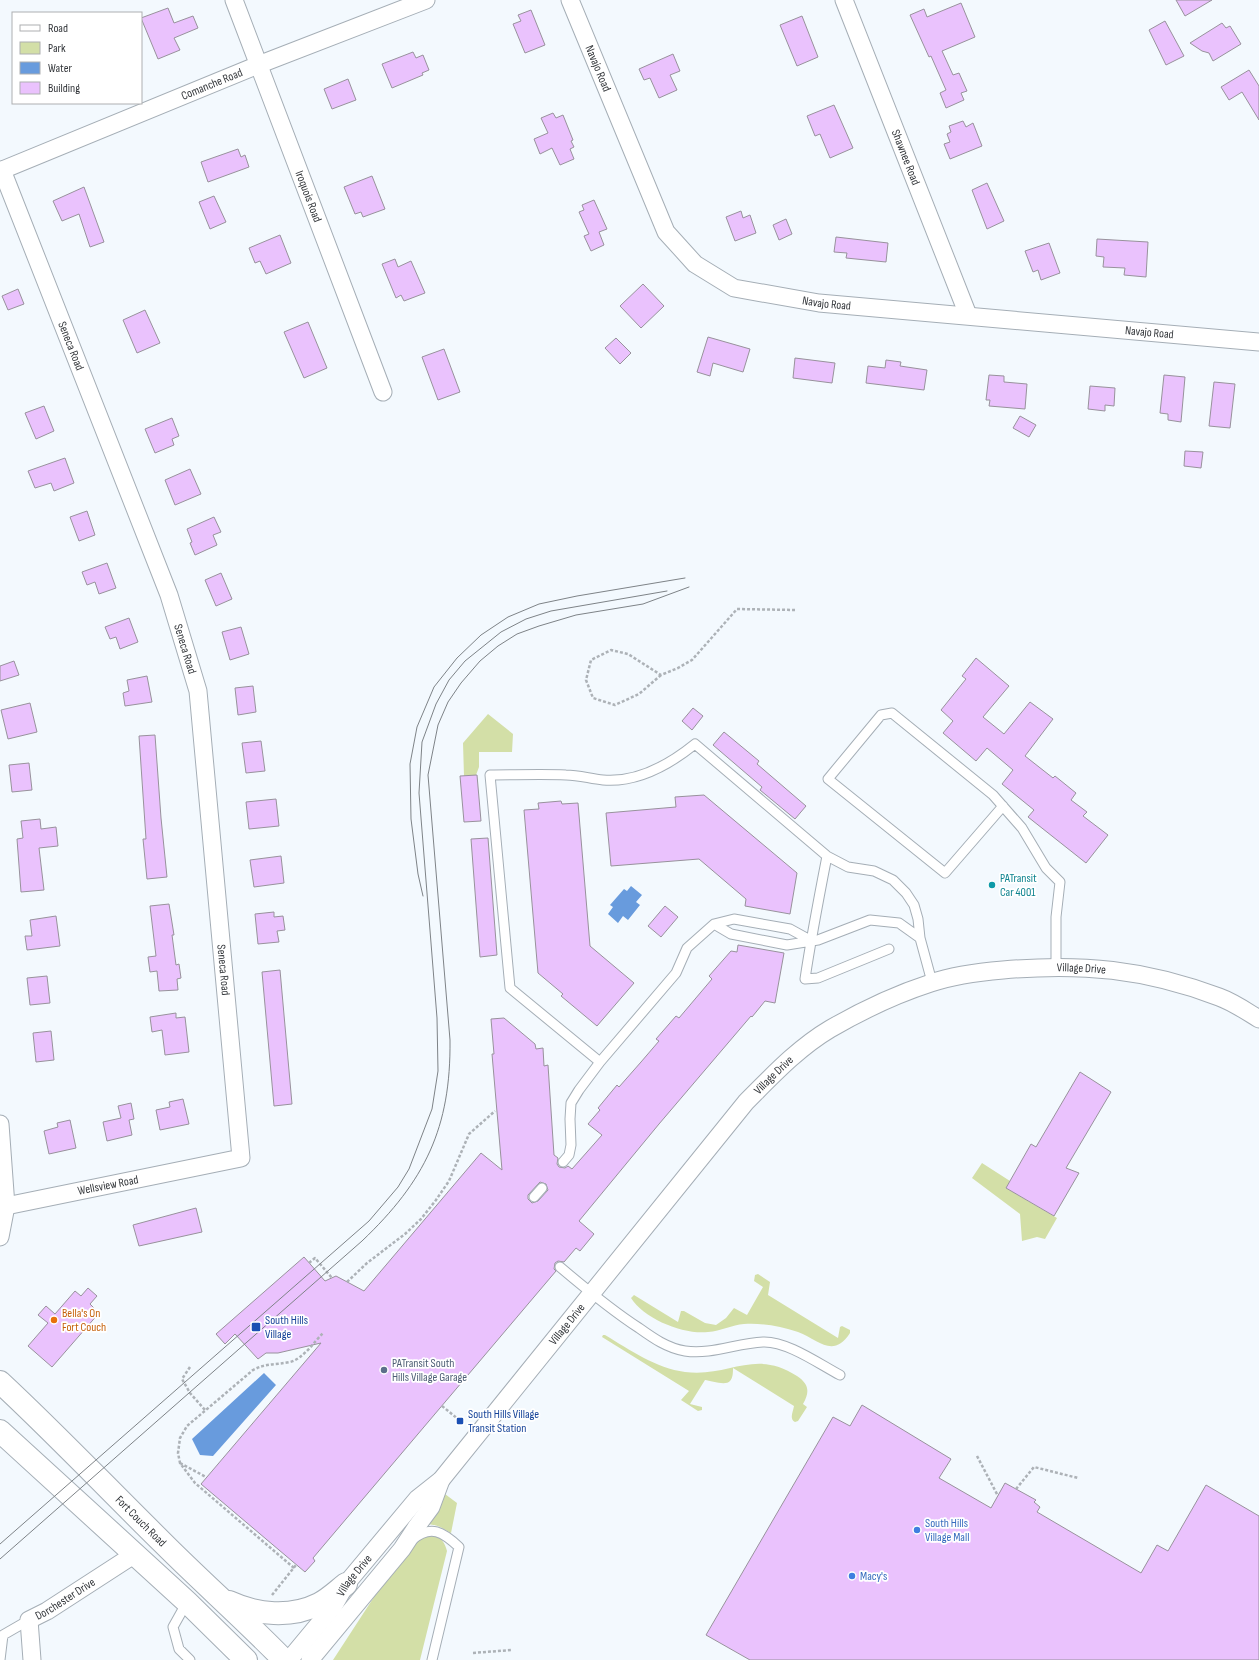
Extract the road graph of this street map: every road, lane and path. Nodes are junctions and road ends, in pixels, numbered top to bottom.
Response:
1 (234, 0) edge
2 (426, 0) edge
3 (570, 0) edge
4 (844, 0) edge
5 (258, 65) junction
6 (1, 171) edge
7 (968, 315) junction
8 (1259, 342) edge
9 (383, 392) dead end
10 (795, 610) dead end
11 (661, 675) junction
12 (1003, 806) junction
13 (827, 856) junction
14 (714, 924) junction
15 (920, 938) junction
16 (810, 940) junction
17 (889, 949) dead end
18 (1056, 967) junction
19 (932, 982) junction
20 (1259, 1018) edge
21 (600, 1062) junction
22 (495, 1111) dead end
23 (0, 1124) edge
24 (241, 1158) joint
25 (563, 1162) dead end
26 (542, 1188) dead end
27 (534, 1197) dead end
28 (3, 1207) edge
29 (0, 1237) edge
30 (309, 1263) dead end
31 (560, 1267) dead end
32 (332, 1278) dead end
33 (347, 1282) dead end
34 (592, 1294) junction
35 (323, 1333) dead end
36 (190, 1367) dead end
37 (840, 1375) dead end
38 (0, 1382) edge
39 (442, 1406) dead end
40 (205, 1410) junction
41 (458, 1419) dead end
42 (2, 1435) edge
43 (977, 1456) dead end
44 (180, 1463) junction
45 (206, 1477) dead end
46 (1078, 1478) dead end
47 (441, 1480) junction
48 (1016, 1489) dead end
49 (998, 1496) dead end
50 (402, 1549) junction
51 (135, 1554) junction
52 (346, 1584) junction
53 (271, 1596) dead end
54 (220, 1597) junction
55 (187, 1602) junction
56 (29, 1620) junction
57 (2, 1636) edge
58 (511, 1650) dead end
59 (473, 1653) dead end
60 (0, 1660) edge
61 (32, 1660) edge
62 (190, 1660) edge
63 (246, 1660) edge
64 (284, 1660) edge
65 (289, 1660) edge
66 (310, 1660) edge
67 (432, 1660) edge

1 - 5 street, Iroquois Road
2 - 5 street, Comanche Road
3 - 7 street, Navajo Road
4 - 7 street, Shawnee Road
5 - 6 street, Comanche Road
5 - 9 street, Iroquois Road
6 - 24 street, Seneca Road
7 - 8 street, Navajo Road
10 - 11 path
11 - 11 path
12 - 12 lane
12 - 18 lane
13 - 15 lane
13 - 16 lane
13 - 21 lane
14 - 16 lane
14 - 16 lane
14 - 21 lane
15 - 16 lane
15 - 19 lane
16 - 17 lane
18 - 19 street, Village Drive
18 - 20 street, Village Drive
19 - 34 street, Village Drive
21 - 25 lane
22 - 33 path
23 - 28 street
24 - 28 street, Wellsview Road
26 - 27 lane
28 - 29 street
30 - 32 path
31 - 34 lane
34 - 37 lane
34 - 47 street, Village Drive
35 - 40 path
36 - 40 path
38 - 54 street, Fort Couch Road
39 - 41 path
40 - 44 path
42 - 51 street
43 - 49 path
44 - 45 path
44 - 53 path
46 - 48 path
47 - 50 street, Village Drive
47 - 52 street, Village Drive
50 - 66 street, Village Drive
50 - 67 lane
51 - 55 street
51 - 56 street, Dorchester Drive
52 - 54 street
52 - 65 street, Village Drive
54 - 64 street, Fort Couch Road
55 - 62 lane
55 - 63 street
56 - 57 lane
56 - 61 street, Dorchester Drive
57 - 60 lane
58 - 59 path

